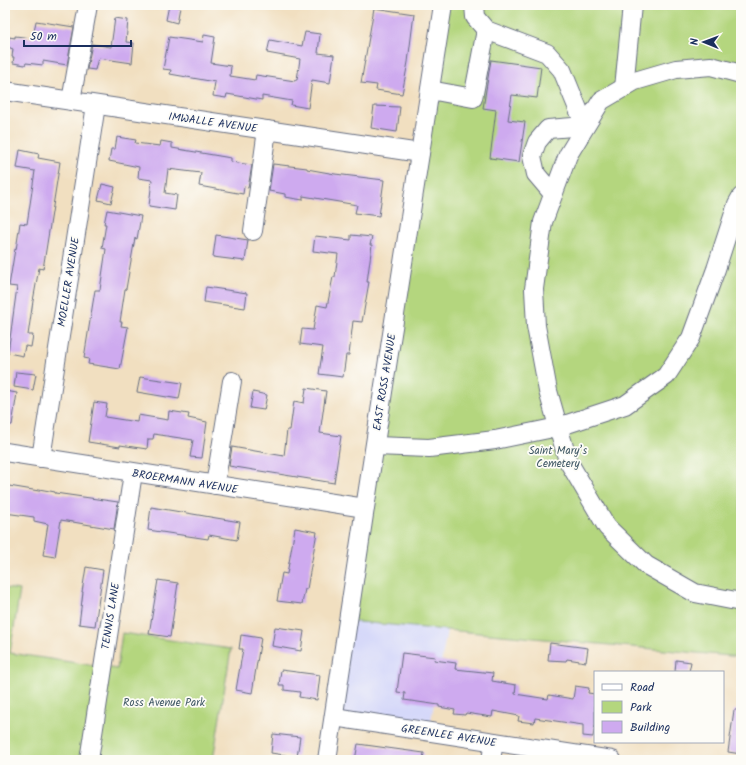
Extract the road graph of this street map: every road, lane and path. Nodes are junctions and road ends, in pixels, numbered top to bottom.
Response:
1 (88, 5) edge
2 (443, 5) edge
3 (474, 5) edge
4 (632, 5) edge
5 (486, 30) junction
6 (741, 74) edge
7 (624, 88) junction
8 (430, 90) junction
9 (5, 91) edge
10 (72, 101) junction
11 (96, 105) junction
12 (586, 126) junction
13 (267, 130) junction
14 (420, 153) junction
15 (553, 194) junction
16 (741, 197) edge
17 (253, 232) dead end
18 (232, 381) dead end
19 (558, 428) junction
20 (374, 446) junction
21 (5, 452) edge
22 (41, 458) junction
23 (133, 473) junction
24 (215, 485) junction
25 (365, 508) junction
26 (741, 602) edge
27 (334, 717) junction
28 (494, 742) junction
29 (528, 754) edge
30 (89, 760) edge
31 (327, 760) edge
32 (491, 760) edge
33 (612, 760) edge

1 - 10 street
2 - 8 street, EAST ROSS AVENUE
3 - 5 street
4 - 7 street
5 - 8 street
5 - 12 street
6 - 7 street
7 - 12 street
8 - 14 street, EAST ROSS AVENUE
9 - 10 street, IMWALLE AVENUE
10 - 11 street, IMWALLE AVENUE
11 - 13 street, IMWALLE AVENUE
11 - 22 street, MOELLER AVENUE
12 - 15 street
12 - 15 street
13 - 14 street, IMWALLE AVENUE
13 - 17 street
14 - 20 street, EAST ROSS AVENUE
15 - 19 street
16 - 19 street
18 - 24 street
19 - 20 street
19 - 26 street
20 - 25 street, EAST ROSS AVENUE
21 - 22 street, BROERMANN AVENUE
22 - 23 street, BROERMANN AVENUE
23 - 24 street, BROERMANN AVENUE
23 - 30 street, TENNIS LANE
24 - 25 street, BROERMANN AVENUE
25 - 27 street, EAST ROSS AVENUE
27 - 28 street, GREENLEE AVENUE
27 - 31 street, EAST ROSS AVENUE
28 - 29 street, GREENLEE AVENUE
28 - 32 street
29 - 33 street, GREENLEE AVENUE

